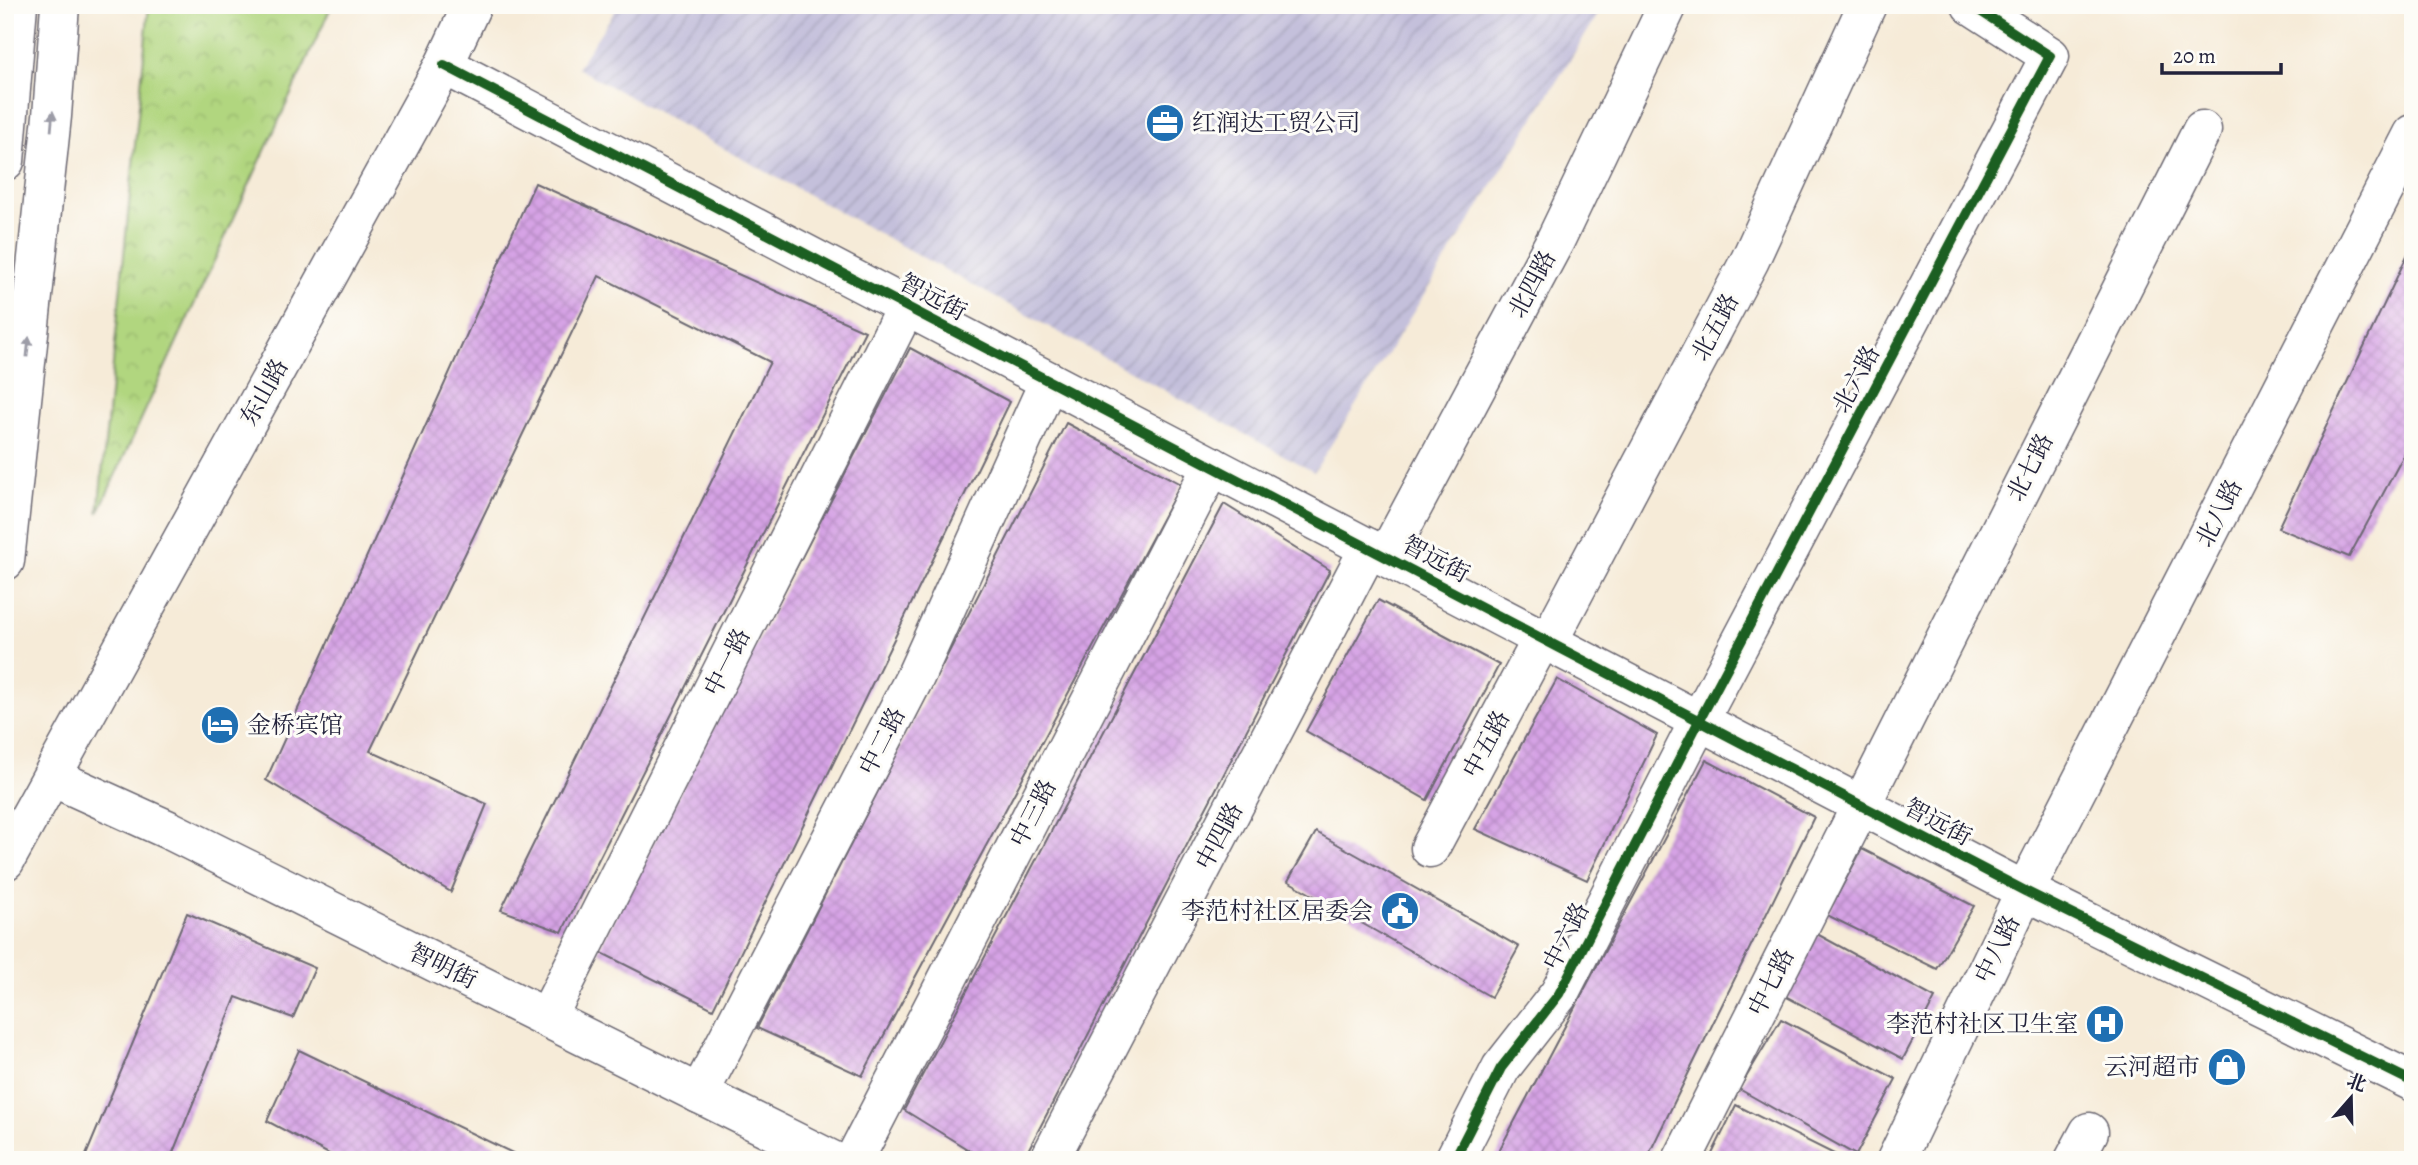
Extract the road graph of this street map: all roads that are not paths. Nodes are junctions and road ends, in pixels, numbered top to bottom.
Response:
1 (18, 5) edge
2 (60, 5) edge
3 (472, 5) edge
4 (1668, 5) edge
5 (1867, 5) edge
6 (1971, 5) edge
7 (444, 65) junction
8 (2202, 130) dead end
9 (2413, 135) edge
10 (5, 161) edge
11 (906, 307) junction
12 (1049, 381) junction
13 (1212, 466) junction
14 (1377, 552) junction
15 (5, 561) edge
16 (1545, 640) junction
17 (1699, 721) junction
18 (52, 778) junction
19 (1860, 804) junction
20 (1430, 848) dead end
21 (5, 861) edge
22 (2025, 891) junction
23 (547, 1018) junction
24 (2413, 1082) edge
25 (699, 1094) junction
26 (832, 1160) edge
27 (854, 1160) edge
28 (1049, 1160) edge
29 (1454, 1160) edge
30 (1682, 1160) edge
31 (1895, 1160) edge

1 - 10 street
15 -> 2 street
3 - 7 street, 东山路
4 - 14 street, 北四路
5 - 16 street, 北五路
6 - 17 street, 北六路
7 - 11 street, 智远街
7 - 18 street, 东山路
8 - 19 street, 北七路
9 - 22 street, 北八路
11 - 12 street, 智远街
11 - 23 street, 中一路
12 - 13 street, 智远街
12 - 25 street, 中二路
13 - 14 street, 智远街
13 - 27 street, 中三路
14 - 16 street, 智远街
14 - 28 street, 中四路
16 - 17 street, 智远街
16 - 20 street, 中五路
17 - 19 street, 智远街
17 - 29 street, 中六路
18 - 21 street, 东山路
18 - 23 street, 智明街
19 - 22 street, 智远街
19 - 30 street, 中七路
22 - 24 street, 智远街
22 - 31 street, 中八路
23 - 25 street, 智明街
25 - 26 street, 智明街

